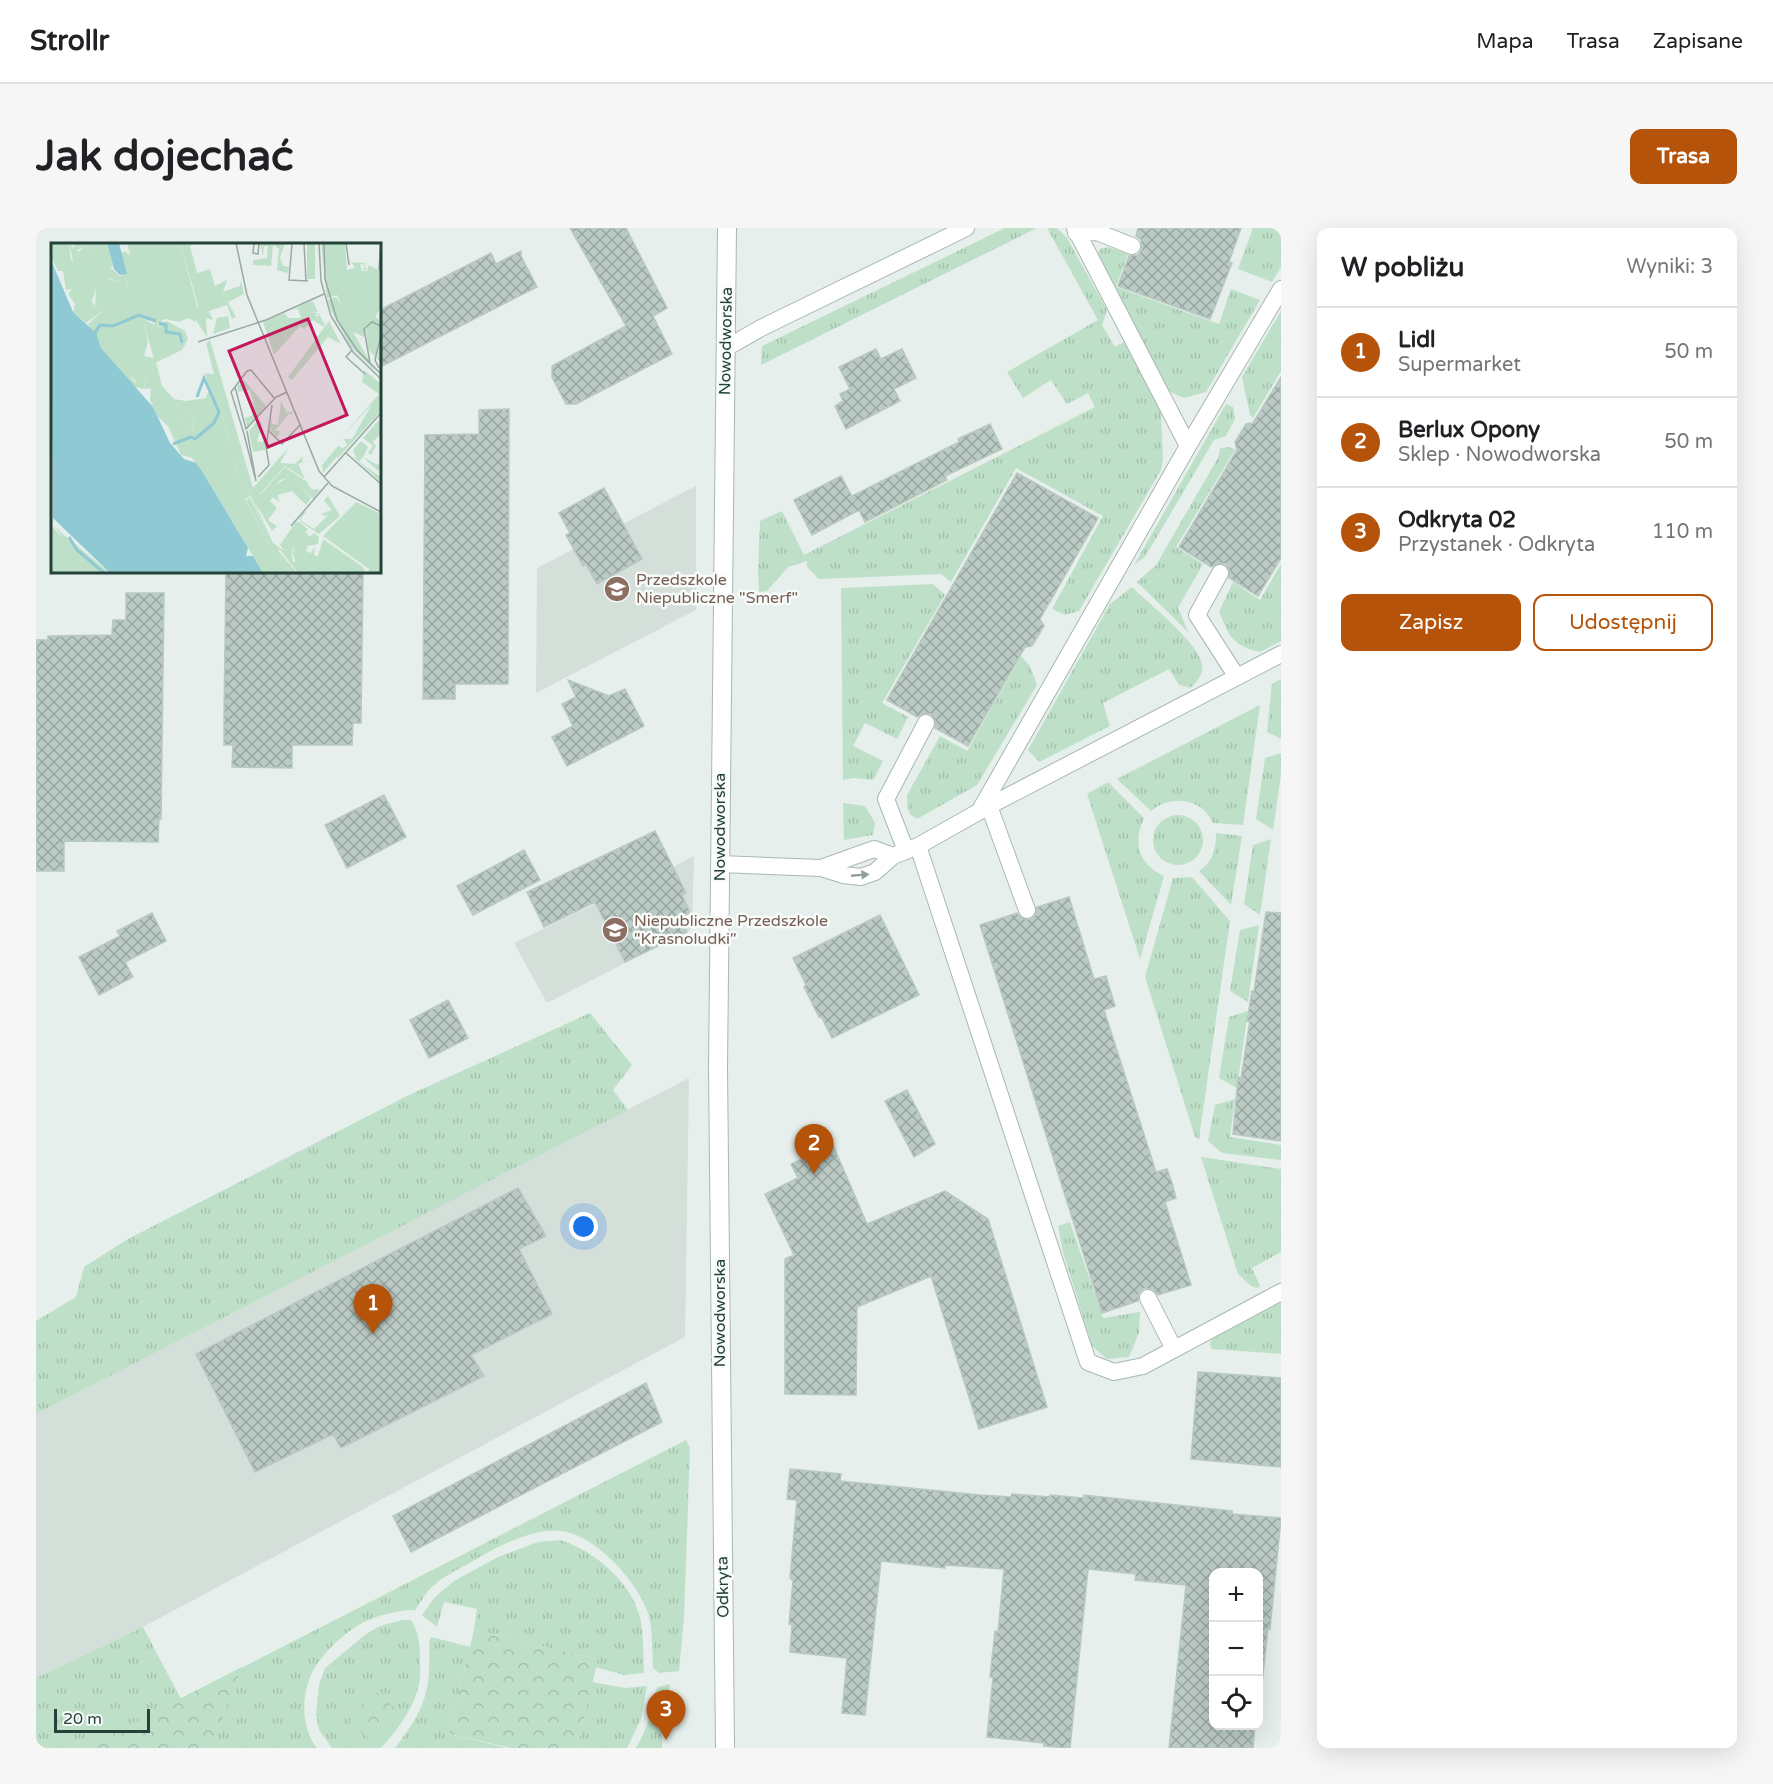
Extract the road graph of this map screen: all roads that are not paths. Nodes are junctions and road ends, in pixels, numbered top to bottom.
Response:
1 (727, 228) edge
2 (966, 228) edge
3 (1076, 230) edge
4 (1132, 246) dead end
5 (1281, 289) edge
6 (726, 348) junction
7 (1188, 446) junction
8 (1220, 573) dead end
9 (1281, 654) edge
10 (1237, 677) junction
11 (927, 723) dead end
12 (984, 809) junction
13 (905, 851) junction
14 (720, 864) junction
15 (1027, 910) dead end
16 (1281, 1292) edge
17 (1148, 1298) dead end
18 (1174, 1349) junction
19 (721, 1425) joint
20 (725, 1748) edge

1 - 6 street, Nowodworska
2 - 6 lane
3 - 4 lane
3 - 7 lane
5 - 7 lane
6 - 14 street, Nowodworska
7 - 12 lane
8 - 10 lane
9 - 10 lane
10 - 12 lane
11 - 13 lane
12 - 13 lane
12 - 15 lane
13 - 14 lane
13 - 18 lane
14 - 19 street, Nowodworska
16 - 18 lane
17 - 18 lane
19 - 20 street, Odkryta

